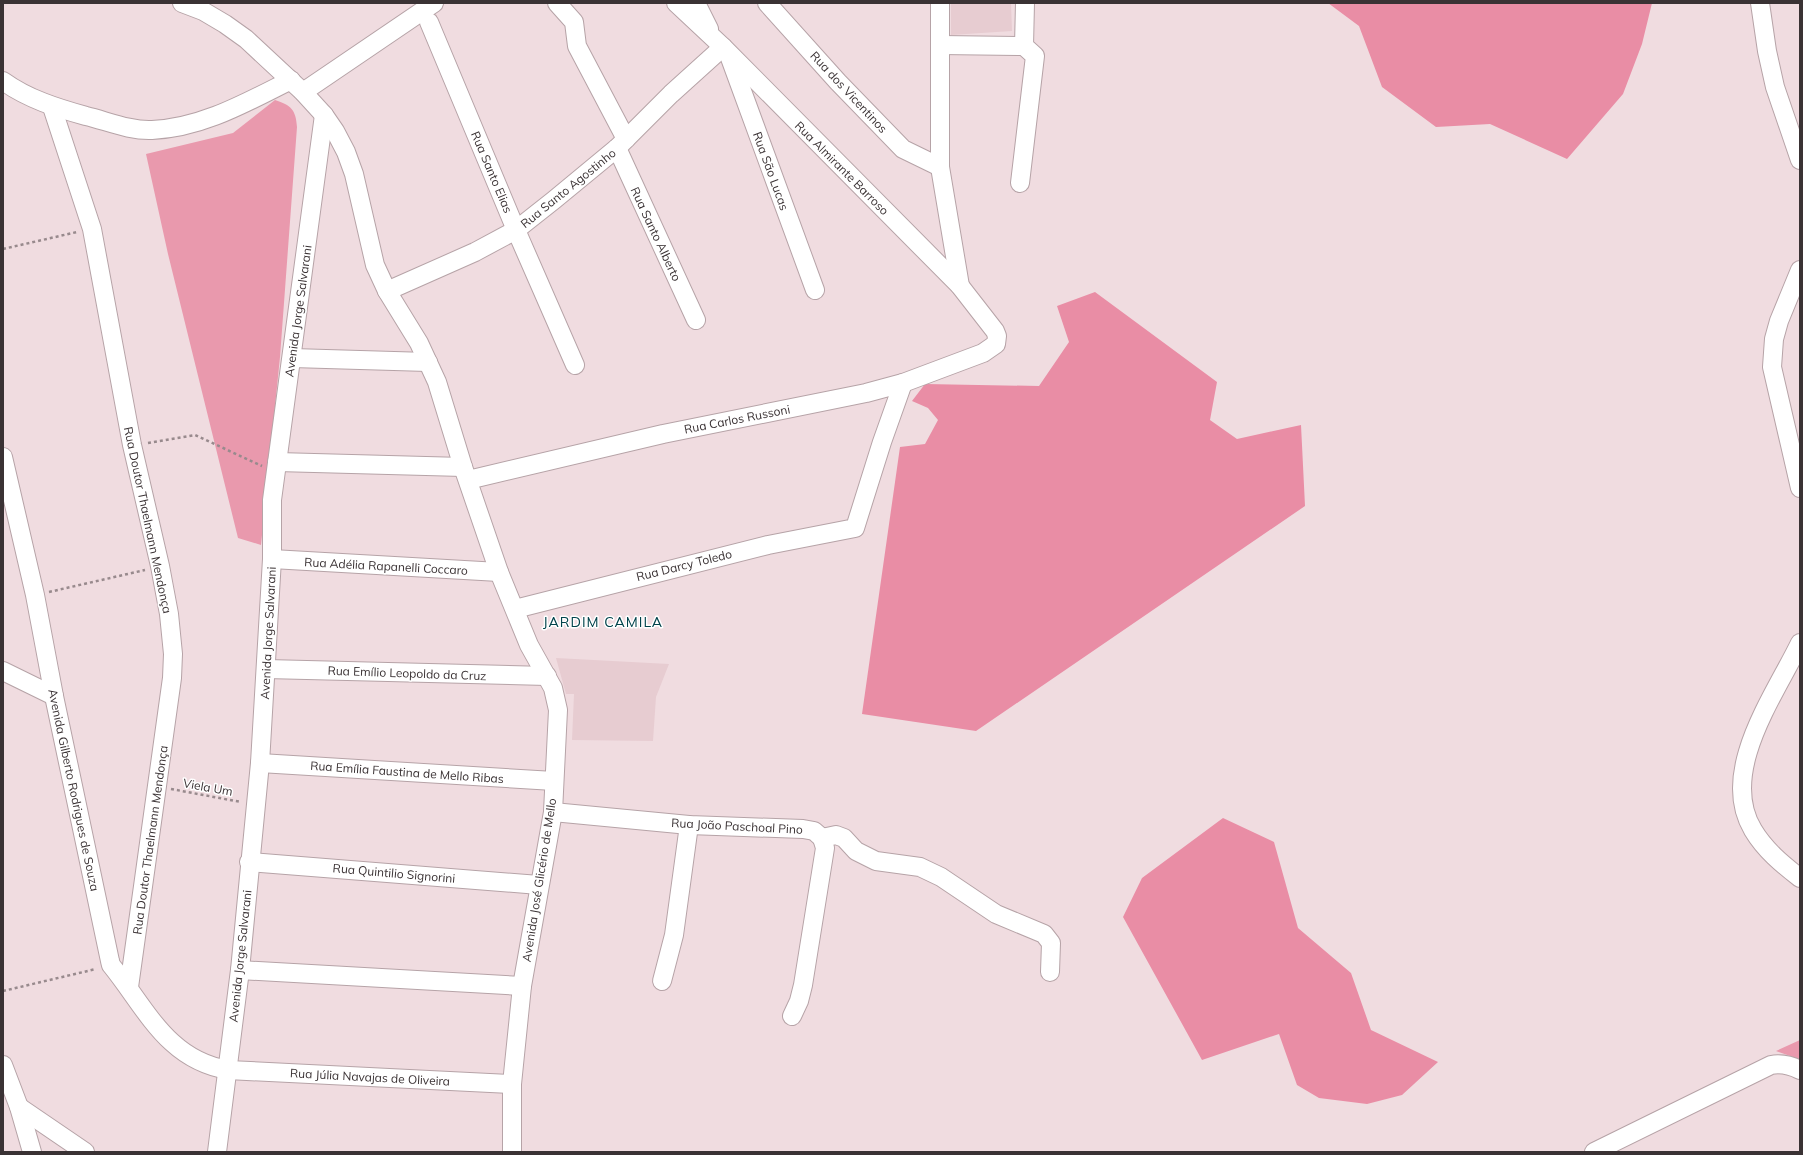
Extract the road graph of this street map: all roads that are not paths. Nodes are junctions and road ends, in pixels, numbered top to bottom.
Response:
1 (182, 3) edge
2 (434, 3) edge
3 (557, 3) edge
4 (676, 3) edge
5 (696, 3) edge
6 (767, 3) edge
7 (940, 3) edge
8 (1025, 3) edge
9 (1760, 3) edge
10 (210, 7) edge
11 (429, 22) dead end
12 (940, 45) junction
13 (722, 46) junction
14 (1024, 46) junction
15 (3, 81) edge
16 (297, 86) junction
17 (52, 107) junction
18 (324, 115) junction
19 (621, 144) junction
20 (1800, 160) edge
21 (940, 167) junction
22 (1020, 183) dead end
23 (516, 230) junction
24 (1800, 270) edge
25 (960, 286) junction
26 (815, 290) dead end
27 (387, 291) junction
28 (696, 320) dead end
29 (997, 341) joint
30 (292, 358) junction
31 (428, 362) junction
32 (575, 365) dead end
33 (903, 383) junction
34 (3, 457) edge
35 (276, 467) junction
36 (465, 474) junction
37 (1800, 488) edge
38 (272, 559) junction
39 (499, 572) junction
40 (515, 609) junction
41 (1800, 643) edge
42 (266, 669) junction
43 (3, 670) edge
44 (547, 676) junction
45 (54, 696) junction
46 (260, 763) junction
47 (554, 782) junction
48 (552, 812) junction
49 (689, 825) junction
50 (822, 838) junction
51 (249, 862) junction
52 (1800, 878) edge
53 (539, 885) junction
54 (240, 970) junction
55 (1050, 972) dead end
56 (662, 981) dead end
57 (522, 986) junction
58 (129, 987) junction
59 (792, 1016) dead end
60 (3, 1065) edge
61 (228, 1070) junction
62 (1800, 1070) edge
63 (512, 1084) junction
64 (20, 1106) junction
65 (32, 1152) edge
66 (85, 1152) edge
67 (217, 1152) edge
68 (512, 1152) edge
69 (1594, 1152) edge

1 - 10 street, Avenida José Glicério de Mello
2 - 16 street
3 - 19 street, Rua Santo Alberto
4 - 13 street, Rua Almirante Barroso
5 - 13 street
6 - 21 street, Rua dos Vicentinos
7 - 12 street
8 - 14 street
9 - 20 street
10 - 16 street, Avenida José Glicério de Mello
11 - 23 street, Rua Santo Elias
12 - 14 street
12 - 21 street
13 - 19 street, Rua Santo Agostinho
13 - 25 street, Rua Almirante Barroso
13 - 26 street, Rua São Lucas
14 - 22 street
15 - 17 street
16 - 17 street
16 - 18 street, Avenida José Glicério de Mello
17 - 58 street, Rua Doutor Thaelmann Mendonça
18 - 27 street, Avenida José Glicério de Mello
18 - 30 street, Avenida Jorge Salvarani
19 - 23 street, Rua Santo Agostinho
19 - 28 street, Rua Santo Alberto
21 - 25 street
23 - 27 street, Rua Santo Agostinho
23 - 32 street, Rua Santo Elias
24 - 37 street
25 - 29 street, Rua Almirante Barroso
27 - 31 street, Avenida José Glicério de Mello
29 - 33 street, Rua Carlos Russoni
30 - 31 street
30 - 35 street, Avenida Jorge Salvarani
31 - 36 street, Avenida José Glicério de Mello
33 - 36 street, Rua Carlos Russoni
33 - 40 street, Rua Darcy Toledo
34 - 45 street, Avenida Gilberto Rodrigues de Souza
35 - 36 street, Rua Carlos Russoni
35 - 38 street, Avenida Jorge Salvarani
36 - 39 street, Avenida José Glicério de Mello
38 - 39 street, Rua Adélia Rapanelli Coccaro
38 - 42 street, Avenida Jorge Salvarani
39 - 40 street, Avenida José Glicério de Mello
40 - 44 street, Avenida José Glicério de Mello
41 - 52 street
42 - 44 street, Rua Emílio Leopoldo da Cruz
42 - 46 street, Avenida Jorge Salvarani
43 - 45 street
44 - 47 street, Avenida José Glicério de Mello
45 - 58 street, Avenida Gilberto Rodrigues de Souza
46 - 47 street, Rua Emília Faustina de Mello Ribas
46 - 51 street, Avenida Jorge Salvarani
47 - 48 street, Avenida José Glicério de Mello
48 - 49 street, Rua João Paschoal Pino
48 - 53 street, Avenida José Glicério de Mello
49 - 50 street, Rua João Paschoal Pino
49 - 56 street
50 - 55 street, Rua João Paschoal Pino
50 - 59 street
51 - 53 street, Rua Quintilio Signorini
51 - 54 street, Avenida Jorge Salvarani
53 - 57 street, Avenida José Glicério de Mello
54 - 57 street
54 - 61 street, Avenida Jorge Salvarani
57 - 63 street, Avenida José Glicério de Mello
58 - 61 street, Avenida Gilberto Rodrigues de Souza
60 - 64 street
61 - 63 street, Rua Júlia Navajas de Oliveira
61 - 67 street, Avenida Jorge Salvarani
62 - 69 street
63 - 68 street, Avenida José Glicério de Mello
64 - 65 street
64 - 66 street

